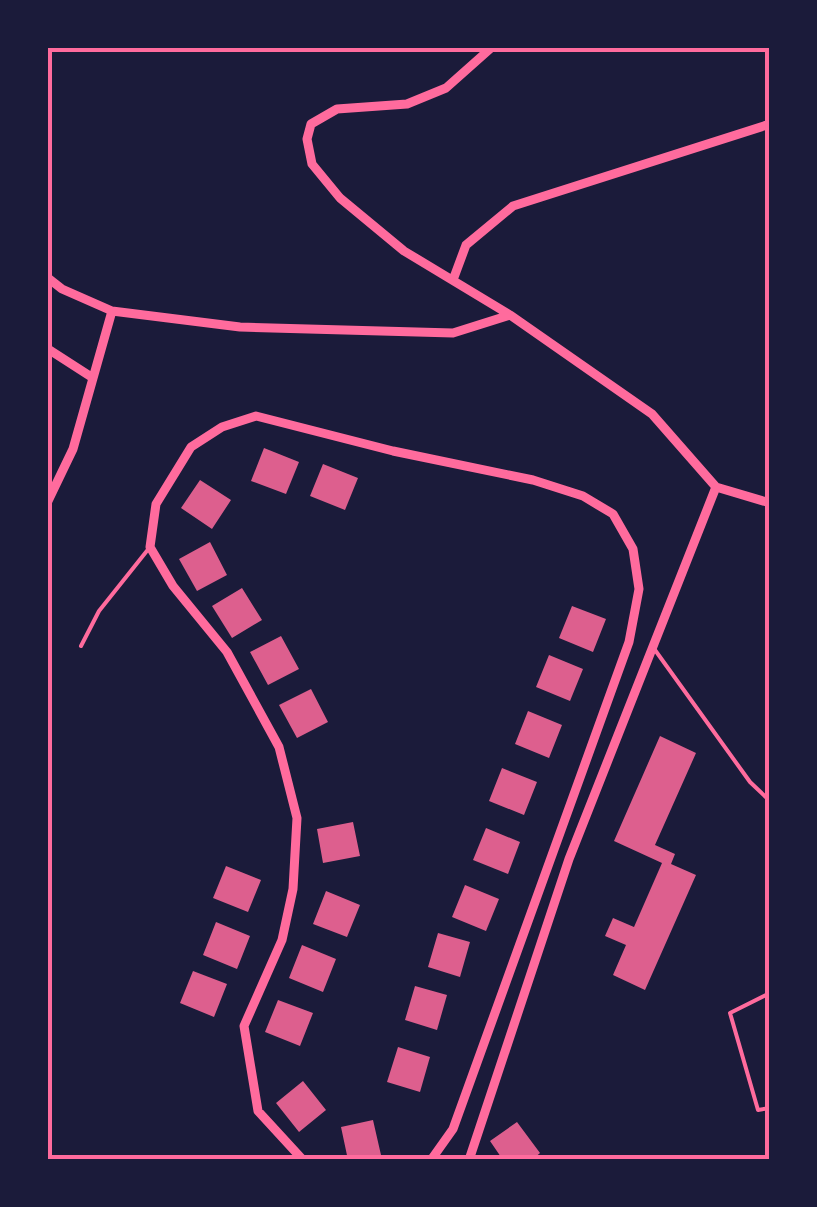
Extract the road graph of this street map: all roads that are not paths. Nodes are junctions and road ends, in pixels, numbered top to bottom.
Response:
1 (491, 48) edge
2 (770, 124) edge
3 (48, 278) edge
4 (453, 280) junction
5 (112, 311) junction
6 (510, 315) junction
7 (48, 349) edge
8 (93, 378) junction
9 (716, 487) junction
10 (48, 501) edge
11 (770, 503) edge
12 (150, 547) junction
13 (81, 646) dead end
14 (653, 647) junction
15 (770, 801) edge
16 (770, 993) edge
17 (770, 1108) edge
18 (303, 1160) edge
19 (431, 1160) edge
20 (469, 1160) edge

1 - 4 street
2 - 4 street
3 - 5 street
4 - 6 street
5 - 6 street
5 - 8 street
6 - 9 street
7 - 8 street
8 - 10 street
9 - 11 street
9 - 14 street
12 - 13 lane
12 - 18 street
12 - 19 street
14 - 15 lane
14 - 20 street
16 - 17 lane

